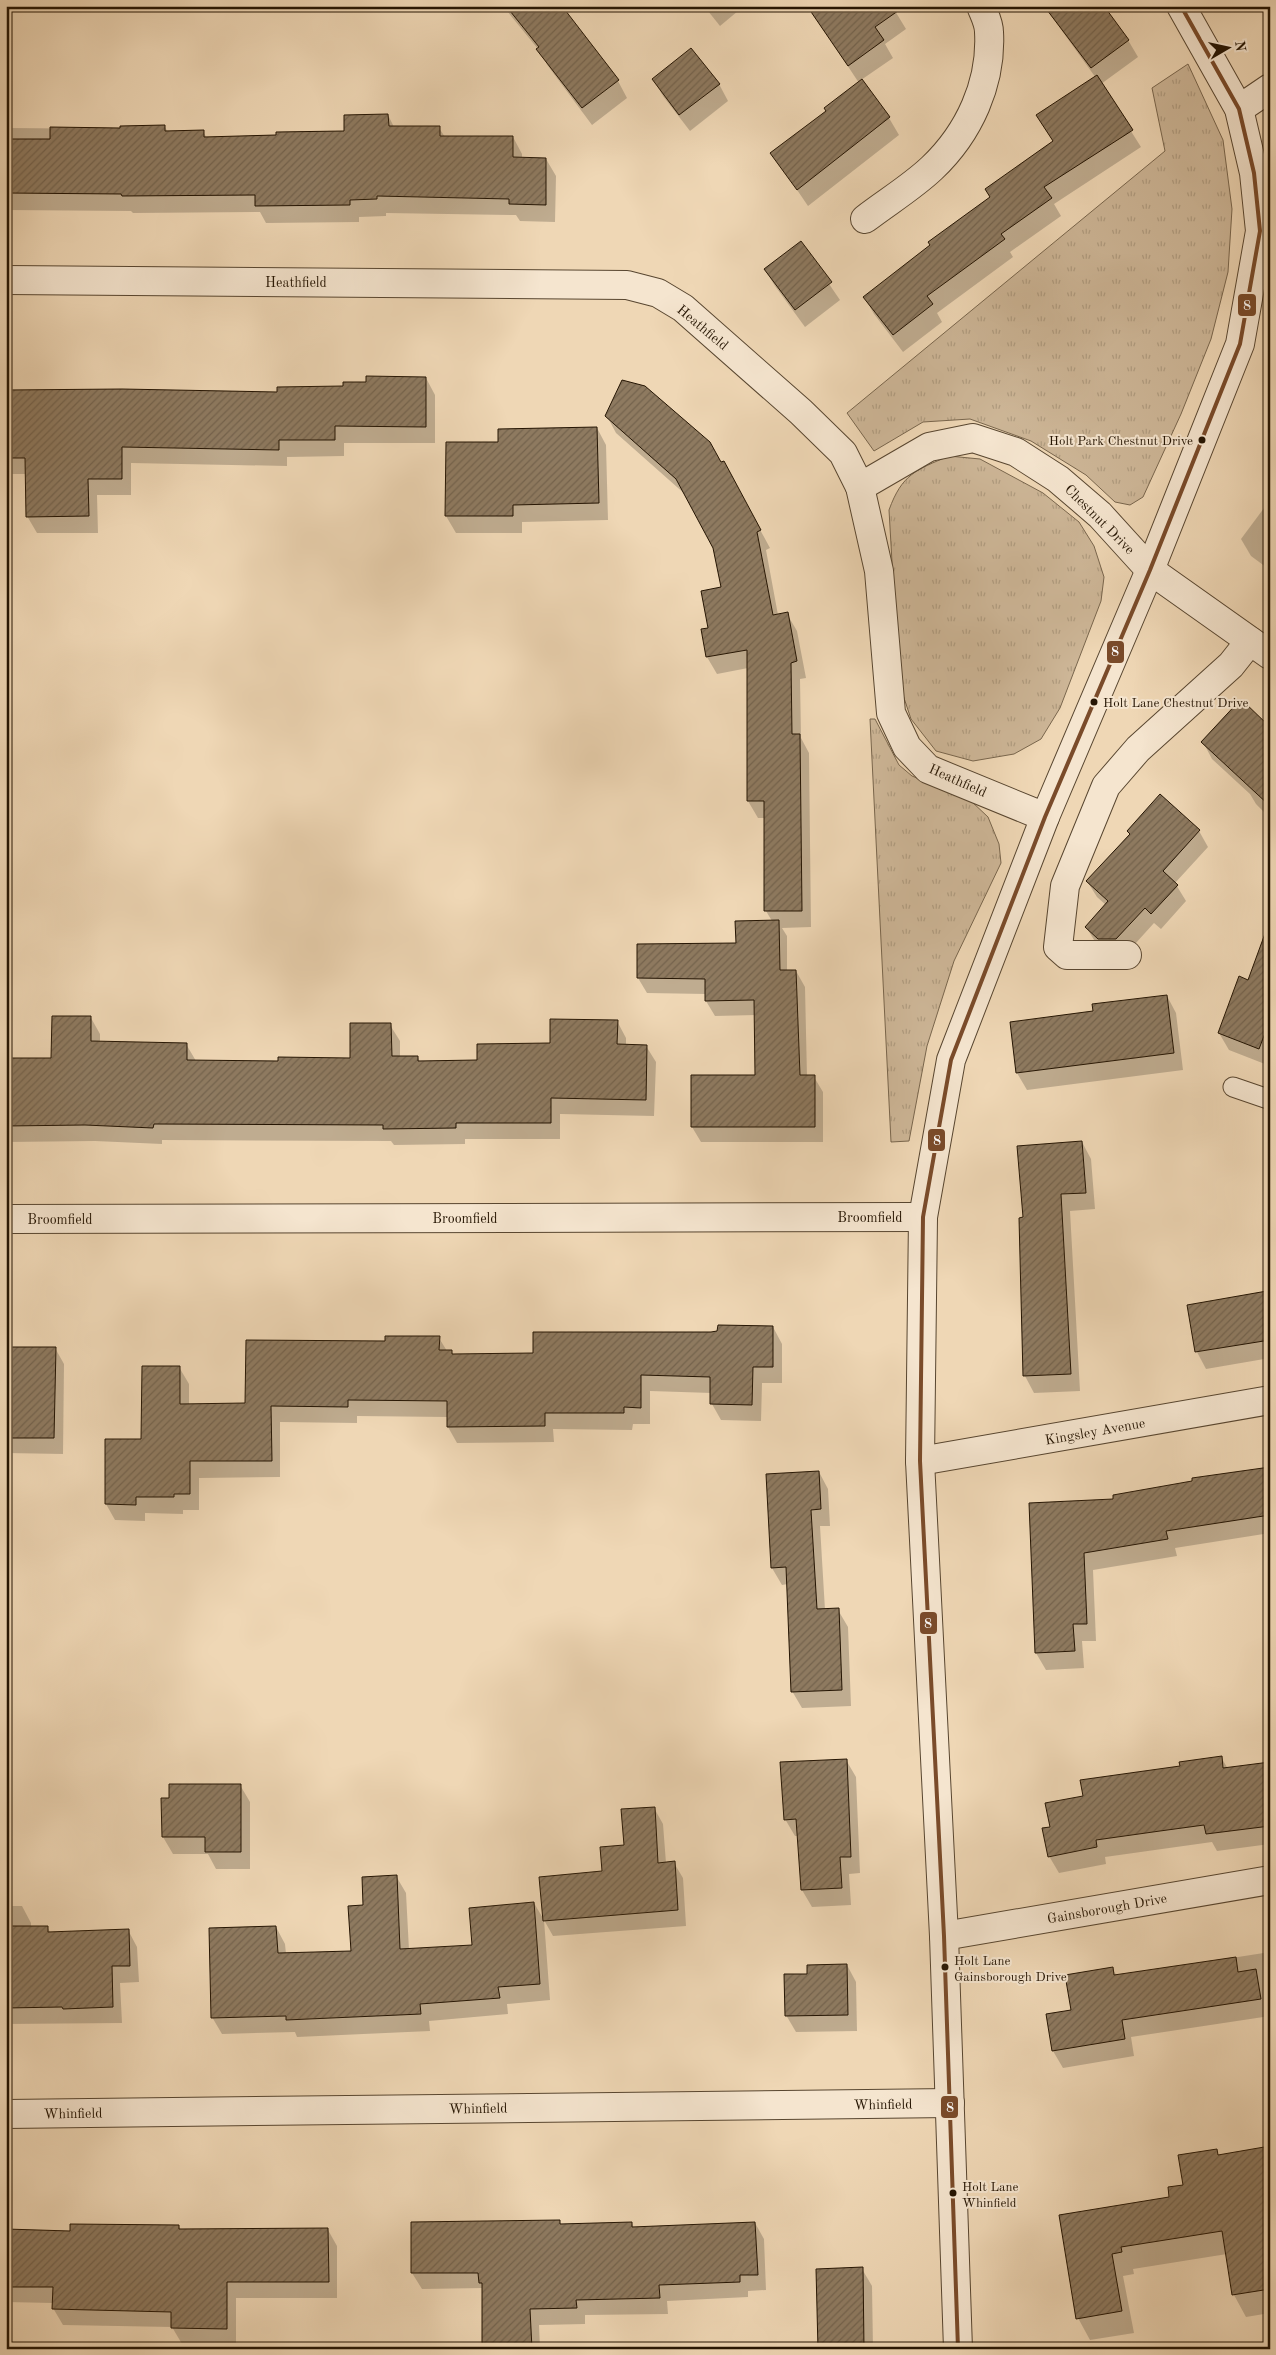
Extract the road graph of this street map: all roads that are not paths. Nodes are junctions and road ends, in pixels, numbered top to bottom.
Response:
1 (981, 6) edge
2 (1181, 6) edge
3 (1270, 88) edge
4 (1239, 109) junction
5 (865, 218) dead end
6 (6, 280) edge
7 (860, 487) junction
8 (1150, 570) junction
9 (1260, 648) edge
10 (1045, 817) junction
11 (1127, 955) dead end
12 (1233, 1087) dead end
13 (1270, 1096) edge
14 (923, 1217) junction
15 (6, 1219) edge
16 (1270, 1400) edge
17 (920, 1462) junction
18 (1270, 1880) edge
19 (944, 1936) junction
20 (950, 2103) junction
21 (6, 2114) edge
22 (958, 2349) edge

1 - 5 street
2 - 4 street
3 - 4 street
4 - 8 street
6 - 7 street, Heathfield
7 - 8 street, Chestnut Drive
7 - 10 street, Heathfield
8 - 9 street, Chestnut Drive
8 - 10 street
9 - 11 street
10 - 14 street
12 - 13 lane
14 - 15 street, Broomfield
14 - 17 street
16 - 17 street, Kingsley Avenue
17 - 19 street
18 - 19 street, Gainsborough Drive
19 - 20 street
20 - 21 street, Whinfield
20 - 22 street

